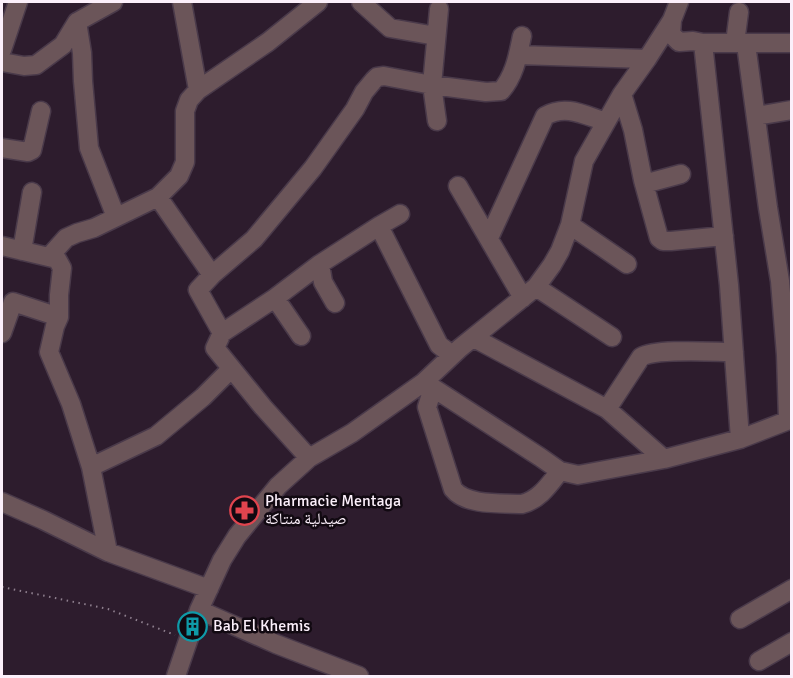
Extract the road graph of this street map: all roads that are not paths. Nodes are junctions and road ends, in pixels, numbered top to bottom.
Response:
1 (18, 2) edge
2 (113, 2) edge
3 (182, 2) edge
4 (318, 2) edge
5 (361, 2) edge
6 (679, 2) edge
7 (439, 9) dead end
8 (739, 12) dead end
9 (672, 20) junction
10 (76, 22) junction
11 (436, 36) junction
12 (522, 36) dead end
13 (702, 43) junction
14 (741, 43) junction
15 (792, 43) edge
16 (2, 50) edge
17 (518, 55) junction
18 (647, 59) junction
19 (2, 62) edge
20 (432, 85) junction
21 (198, 90) junction
22 (622, 94) junction
23 (792, 110) edge
24 (41, 111) dead end
25 (756, 116) junction
26 (437, 121) dead end
27 (606, 122) junction
28 (2, 148) edge
29 (681, 174) dead end
30 (644, 184) junction
31 (458, 186) dead end
32 (32, 192) dead end
33 (158, 197) junction
34 (400, 214) dead end
35 (116, 217) junction
36 (570, 225) junction
37 (379, 226) junction
38 (724, 236) junction
39 (489, 238) junction
40 (2, 246) edge
41 (22, 251) junction
42 (49, 257) junction
43 (320, 264) junction
44 (627, 264) dead end
45 (212, 275) junction
46 (530, 293) junction
47 (275, 298) junction
48 (335, 303) dead end
49 (59, 317) junction
50 (2, 333) edge
51 (222, 333) junction
52 (301, 336) dead end
53 (612, 337) dead end
54 (474, 338) junction
55 (734, 352) junction
56 (452, 355) junction
57 (231, 369) junction
58 (428, 385) junction
59 (607, 409) junction
60 (790, 419) edge
61 (740, 439) junction
62 (309, 458) junction
63 (664, 459) junction
64 (91, 467) junction
65 (560, 471) junction
66 (2, 502) edge
67 (108, 552) junction
68 (209, 589) junction
69 (792, 589) edge
70 (740, 619) dead end
71 (194, 626) junction
72 (792, 642) edge
73 (759, 661) dead end
74 (176, 676) edge
75 (359, 676) edge

1 - 16 street
2 - 10 street
3 - 21 street
4 - 21 street
5 - 11 street
6 - 9 street
7 - 11 street
8 - 14 street
9 - 13 street
9 - 18 street
10 - 19 street
10 - 35 street
11 - 20 street
12 - 17 street
13 - 14 street
13 - 38 street
14 - 15 street
14 - 25 street
17 - 18 street
17 - 20 street
18 - 22 street
20 - 26 street
20 - 45 street
21 - 33 street
22 - 27 street
22 - 30 street
23 - 25 street
24 - 28 street
25 - 60 street
27 - 36 street
27 - 39 street
29 - 30 street
30 - 38 street
31 - 39 street
32 - 41 street
33 - 35 street
33 - 45 street
34 - 37 street
35 - 42 street
36 - 44 street
36 - 46 street
37 - 43 street
37 - 56 street
38 - 55 street
39 - 46 street
40 - 41 street
41 - 42 street
42 - 49 street
43 - 47 street
43 - 48 street
45 - 51 street
46 - 53 street
46 - 54 street
47 - 51 street
47 - 52 street
49 - 50 street
49 - 64 street
51 - 57 street
54 - 56 street
54 - 59 street
55 - 59 street
55 - 61 street
56 - 58 street
57 - 62 street
57 - 64 street
58 - 62 street
58 - 65 street
58 - 65 street
59 - 63 street
60 - 61 street
61 - 63 street
62 - 68 street
63 - 65 street
64 - 67 street
66 - 67 street
67 - 68 street
68 - 71 street
69 - 70 street
71 - 74 street
71 - 75 street
72 - 73 street

